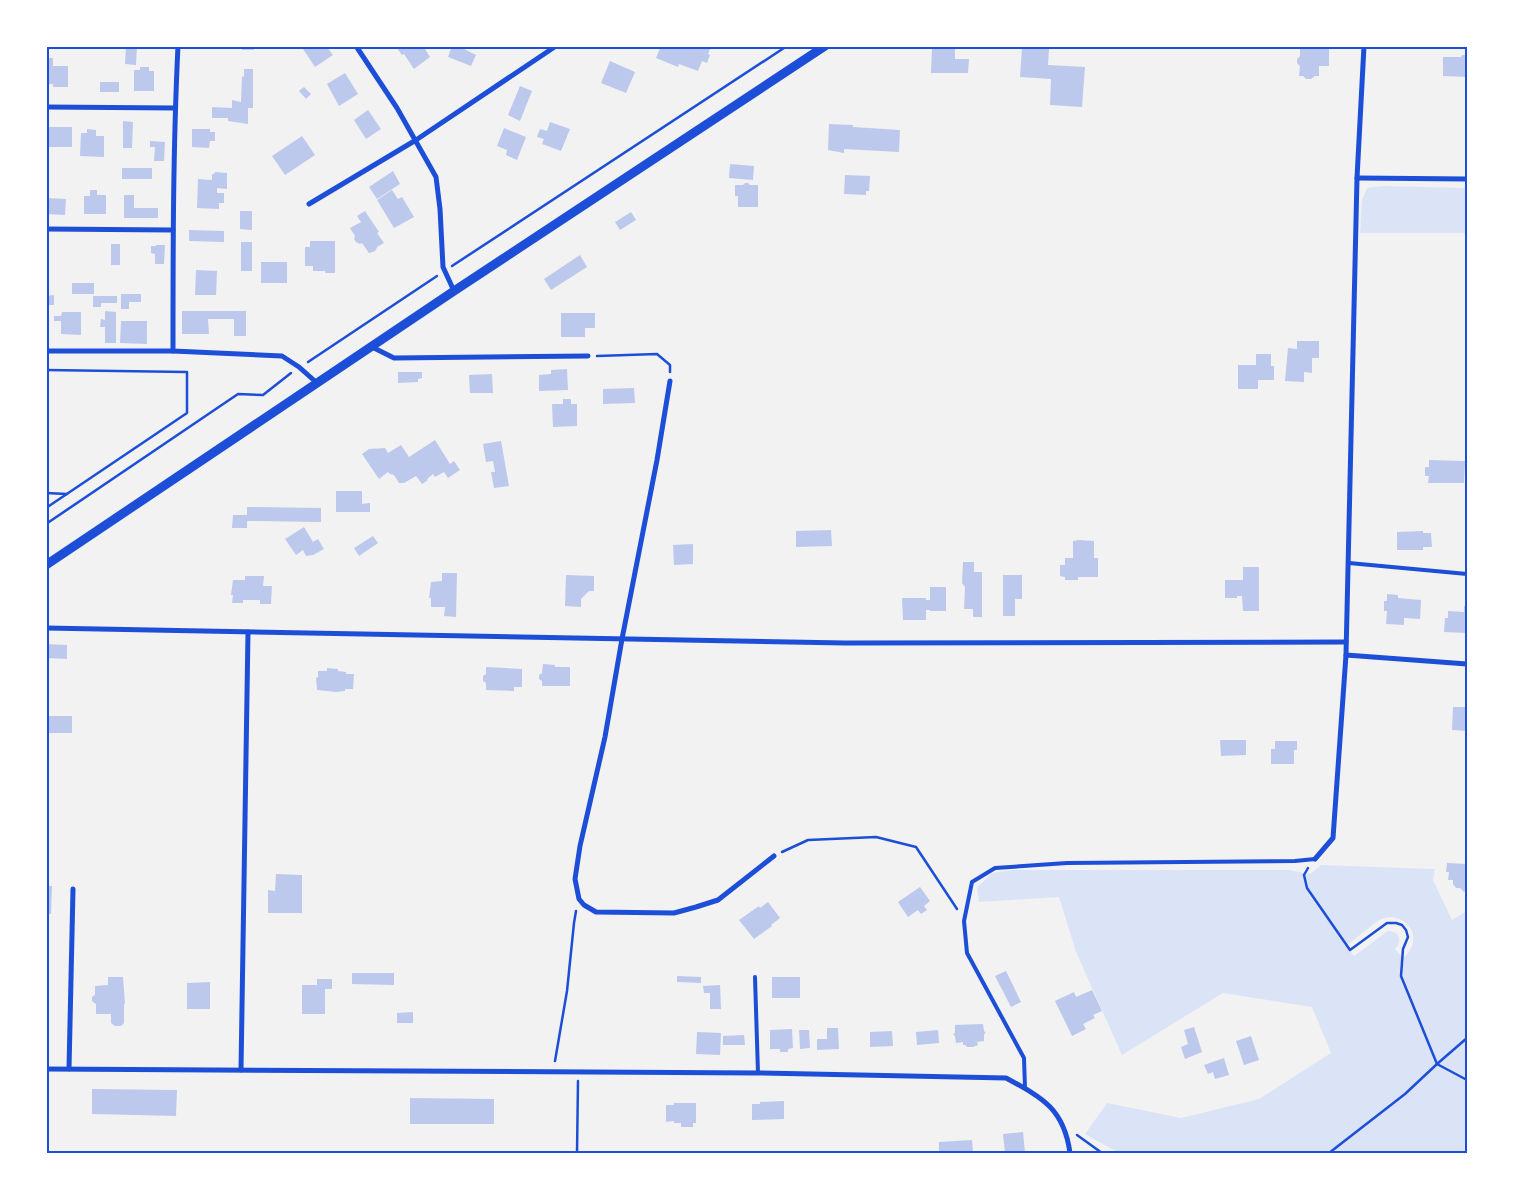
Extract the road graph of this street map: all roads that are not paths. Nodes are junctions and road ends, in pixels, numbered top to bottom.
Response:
1 (178, 46) edge
2 (356, 46) edge
3 (556, 46) edge
4 (825, 46) edge
5 (1364, 46) edge
6 (46, 108) edge
7 (175, 108) junction
8 (416, 140) junction
9 (1357, 178) junction
10 (1467, 179) edge
11 (309, 204) dead end
12 (46, 229) edge
13 (173, 230) junction
14 (454, 291) junction
15 (372, 347) junction
16 (46, 351) edge
17 (173, 351) junction
18 (588, 356) road end
19 (670, 381) road end
20 (317, 383) junction
21 (1349, 563) junction
22 (46, 565) edge
23 (1467, 574) edge
24 (46, 628) edge
25 (248, 632) junction
26 (622, 639) junction
27 (1346, 642) junction
28 (1346, 654) junction
29 (1467, 664) edge
30 (774, 856) road end
31 (1315, 859) joint
32 (73, 889) dead end
33 (755, 977) dead end
34 (46, 1069) edge
35 (69, 1069) junction
36 (241, 1070) junction
37 (758, 1073) junction
38 (1025, 1088) junction
39 (1070, 1153) edge

1 - 7 street
2 - 8 street
3 - 8 street
4 - 14 street
5 - 9 street
6 - 7 street
7 - 13 street
8 - 11 street
8 - 14 street
9 - 10 street
9 - 21 street
12 - 13 street
13 - 17 street
14 - 15 street
15 - 18 street
15 - 20 street
16 - 17 street
17 - 20 street
19 - 26 street
20 - 22 street
21 - 23 lane
21 - 27 street
24 - 25 street
25 - 26 street
25 - 36 street
26 - 27 street
26 - 30 street
27 - 28 street
28 - 29 street
28 - 31 street
31 - 38 lane
32 - 35 street
33 - 37 lane
34 - 35 street
35 - 36 street
36 - 37 street
37 - 38 street
38 - 39 street

